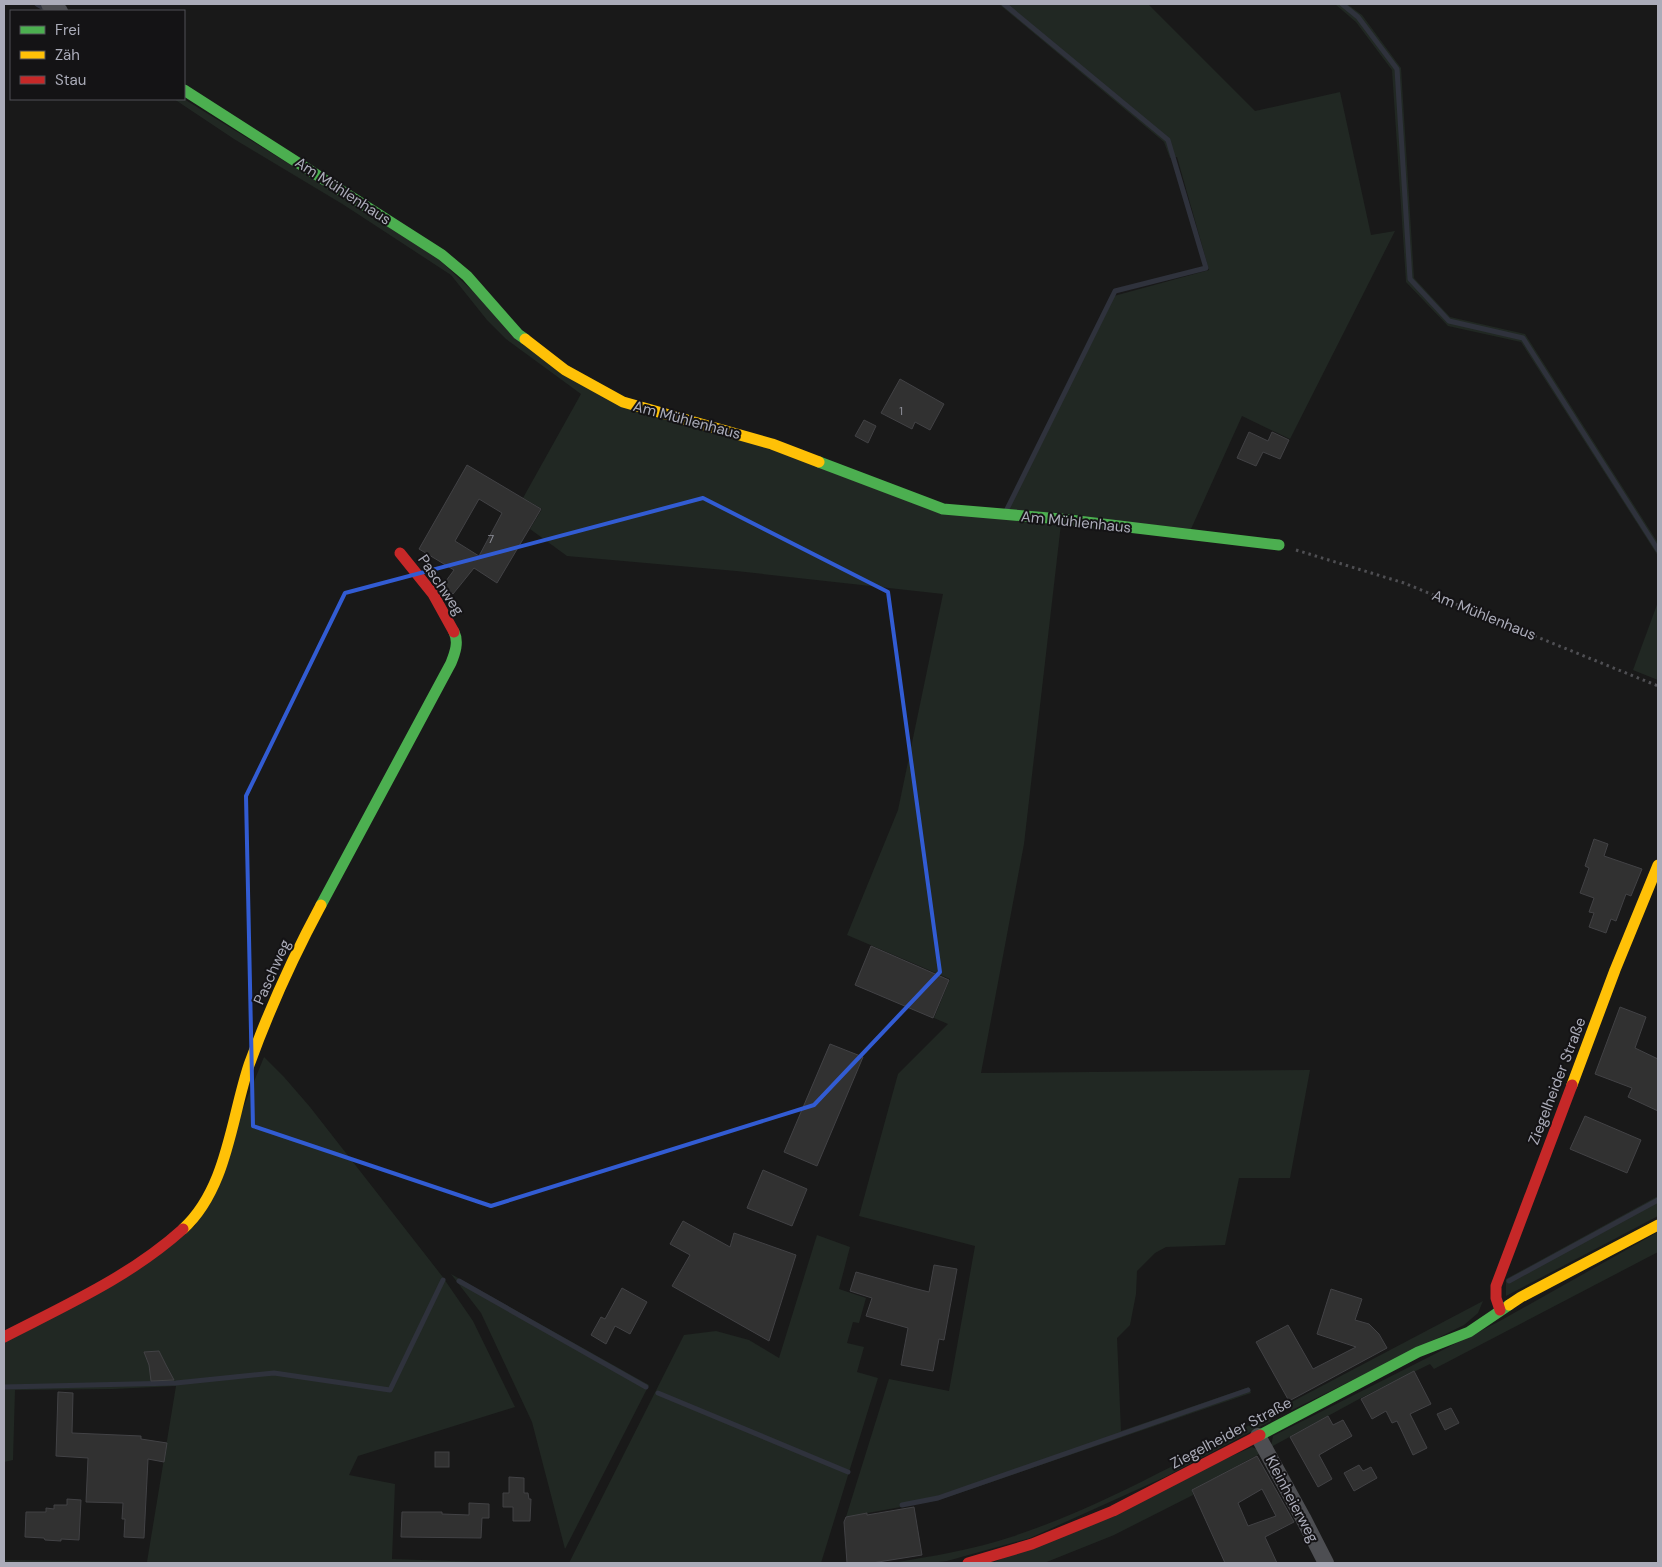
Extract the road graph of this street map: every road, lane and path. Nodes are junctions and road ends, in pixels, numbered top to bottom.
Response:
1 (185, 91) edge
2 (1279, 545) dead end
3 (400, 553) dead end
4 (1306, 553) dead end
5 (1658, 686) edge
6 (1658, 865) edge
7 (1658, 1225) edge
8 (1500, 1310) junction
9 (4, 1337) edge
10 (1258, 1436) junction
11 (968, 1563) edge
12 (1326, 1563) edge

1 - 2 street, Am Mühlenhaus
3 - 9 street, Paschweg
4 - 5 path, Am Mühlenhaus
6 - 8 street, Ziegelheider Straße
7 - 8 street, Ziegelheider Straße
8 - 10 street, Ziegelheider Straße
10 - 11 street, Ziegelheider Straße
10 - 12 street, Kleinheierweg

